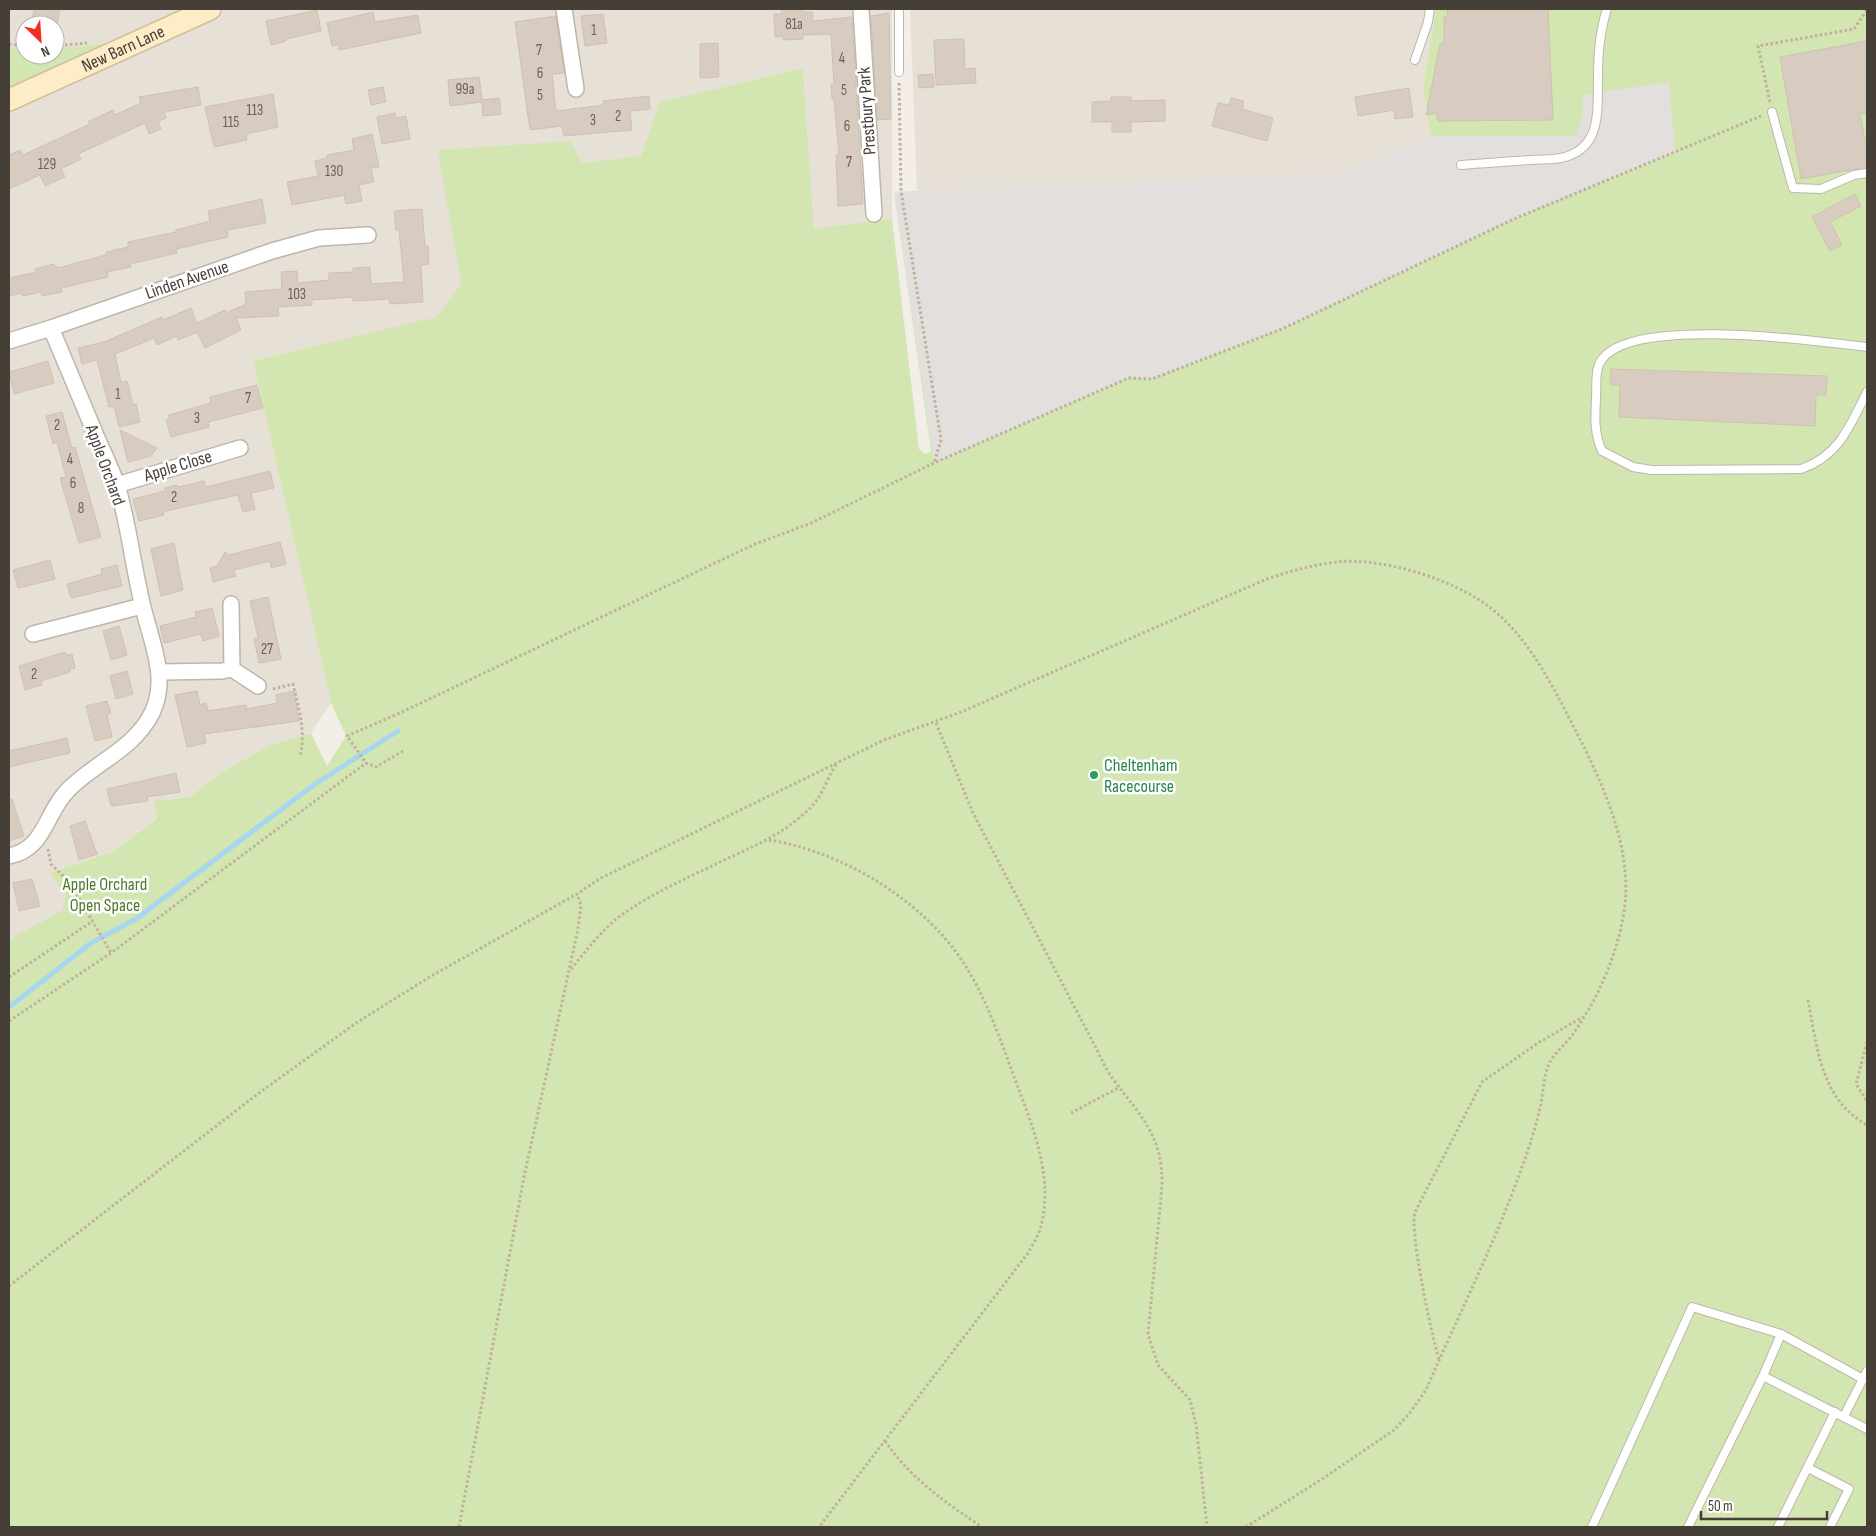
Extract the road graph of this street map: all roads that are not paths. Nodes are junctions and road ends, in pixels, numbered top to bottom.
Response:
1 (210, 9) edge
2 (564, 9) edge
3 (861, 9) edge
4 (899, 9) edge
5 (1430, 9) edge
6 (1607, 9) edge
7 (1415, 60) dead end
8 (899, 72) road end
9 (576, 89) dead end
10 (9, 100) edge
11 (1772, 112) road end
12 (1461, 165) dead end
13 (1867, 173) edge
14 (874, 214) dead end
15 (368, 235) dead end
16 (51, 328) junction
17 (9, 341) edge
18 (1867, 346) edge
19 (1867, 392) edge
20 (240, 448) dead end
21 (116, 485) junction
22 (231, 604) dead end
23 (142, 606) junction
24 (33, 634) dead end
25 (232, 669) junction
26 (160, 672) junction
27 (258, 686) road end
28 (9, 856) edge
29 (1781, 1334) junction
30 (1865, 1375) edge
31 (1763, 1376) junction
32 (1835, 1412) junction
33 (1844, 1416) junction
34 (1867, 1429) edge
35 (1808, 1468) junction
36 (1592, 1527) edge
37 (1688, 1527) edge
38 (1778, 1527) edge
39 (1830, 1527) edge

1 - 10 main road, New Barn Lane
2 - 9 street
3 - 14 street, Prestbury Park
4 - 8 lane
5 - 7 lane
6 - 12 lane
11 - 13 lane
15 - 16 street, Linden Avenue
16 - 17 street, Linden Avenue
16 - 21 street, Apple Orchard
18 - 19 lane
20 - 21 street, Apple Close
21 - 23 street, Apple Orchard
22 - 25 street
23 - 24 street
23 - 26 street, Apple Orchard
25 - 26 street
25 - 27 street
26 - 28 street, Apple Orchard
29 - 30 lane
29 - 31 lane
29 - 36 lane
30 - 33 lane
31 - 32 lane
31 - 37 lane
32 - 33 lane
32 - 35 lane
33 - 34 lane
35 - 38 lane
35 - 39 lane

